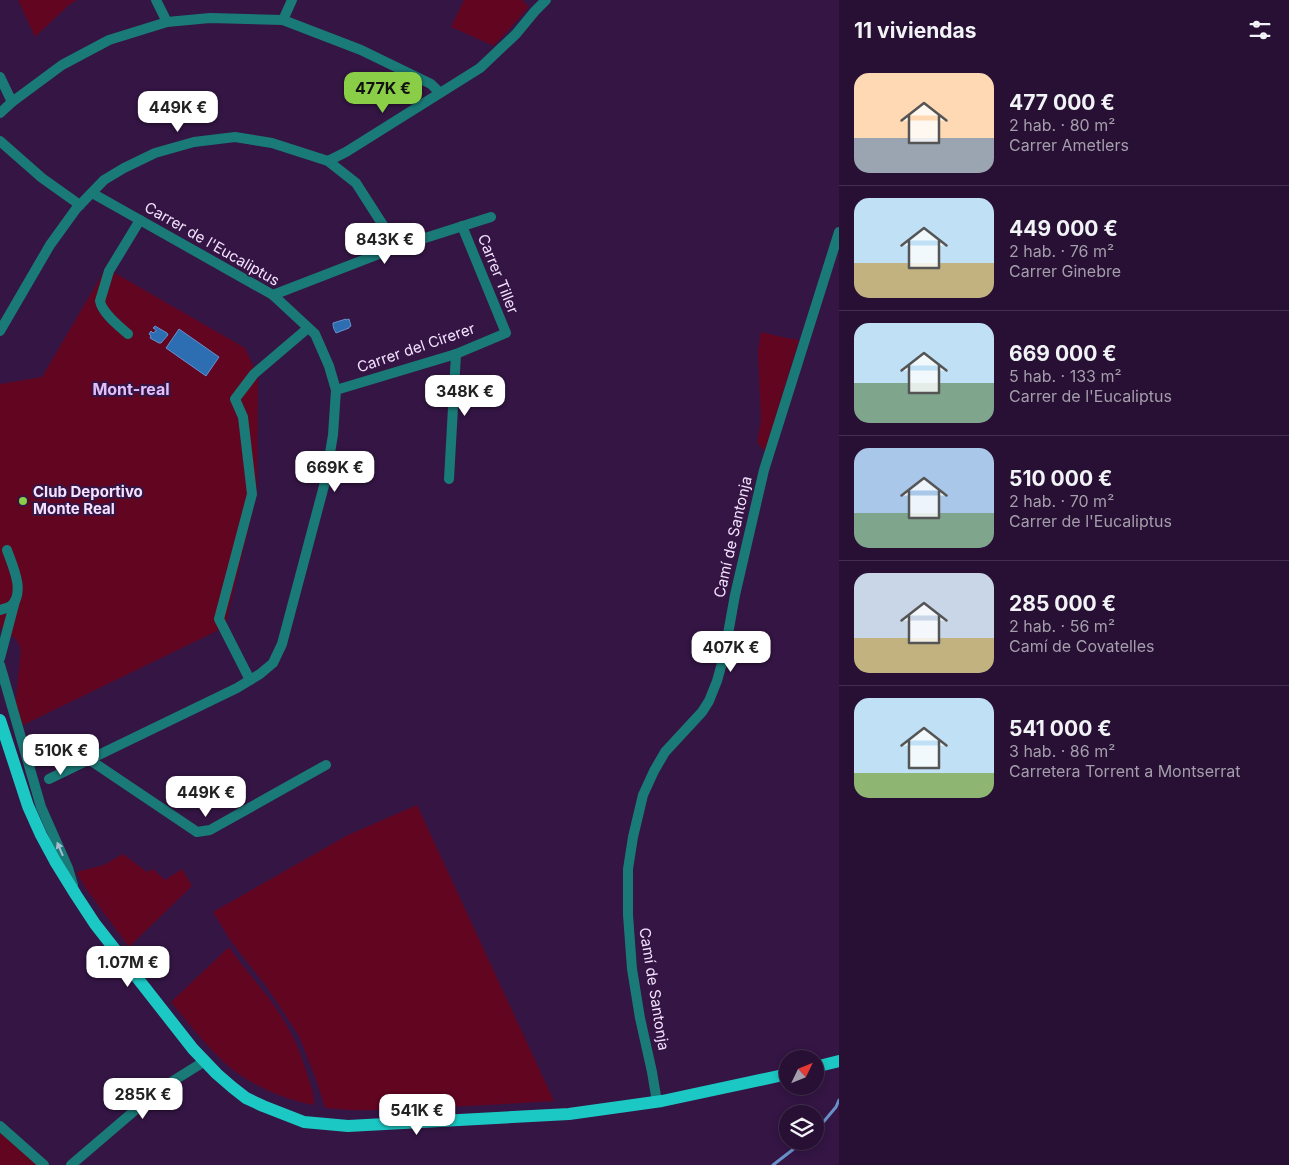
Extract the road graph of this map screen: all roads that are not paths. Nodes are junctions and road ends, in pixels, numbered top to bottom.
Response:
1 (156, 0) edge
2 (292, 0) edge
3 (546, 0) edge
4 (283, 20) junction
5 (166, 22) junction
6 (0, 77) edge
7 (445, 90) junction
8 (12, 102) junction
9 (0, 113) edge
10 (0, 141) edge
11 (328, 161) junction
12 (92, 193) junction
13 (80, 205) junction
14 (491, 217) dead end
15 (140, 220) junction
16 (462, 226) junction
17 (839, 232) edge
18 (397, 247) junction
19 (273, 295) junction
20 (308, 328) junction
21 (0, 331) edge
22 (506, 333) joint
23 (128, 334) dead end
24 (456, 354) junction
25 (336, 390) junction
26 (450, 479) dead end
27 (8, 550) dead end
28 (16, 598) junction
29 (0, 610) edge
30 (0, 658) edge
31 (0, 666) edge
32 (250, 680) junction
33 (0, 720) edge
34 (90, 760) junction
35 (326, 765) dead end
36 (32, 776) junction
37 (49, 779) junction
38 (38, 794) junction
39 (76, 895) junction
40 (205, 1061) junction
41 (838, 1061) edge
42 (824, 1065) edge
43 (779, 1076) edge
44 (656, 1102) junction
45 (0, 1126) edge
46 (44, 1165) edge
47 (71, 1165) edge

1 - 5 street
2 - 4 street
3 - 7 street
4 - 5 street
4 - 7 street
5 - 8 street
6 - 8 street
7 - 11 street
8 - 9 street
10 - 13 street
11 - 12 street
11 - 18 street
12 - 13 street
12 - 15 street, Carrer de l'Eucaliptus
13 - 21 street
14 - 16 street, Carrer Tiller
15 - 19 street, Carrer de l'Eucaliptus
15 - 23 street
16 - 18 street, Carrer Tiller
16 - 22 street, Carrer Tiller
17 - 44 street, Camí de Santonja
18 - 19 street, Carrer Tiller
19 - 20 street, Carrer de l'Eucaliptus
20 - 25 street, Carrer de l'Eucaliptus
20 - 32 street
22 - 24 street, Carrer del Cirerer
24 - 25 street, Carrer del Cirerer
24 - 26 street
25 - 32 street, Carrer de l'Eucaliptus
27 - 28 street
28 - 29 street
28 - 30 street
31 - 36 street
32 - 34 street, Carrer de l'Eucaliptus
33 - 39 main road
34 - 35 street
34 - 37 street, Carrer de l'Eucaliptus
36 - 37 street
36 - 38 street
37 - 38 street
39 -> 38 street
39 - 40 main road
40 - 44 main road
40 - 47 street
41 - 42 main road
43 - 44 main road
45 - 46 street

